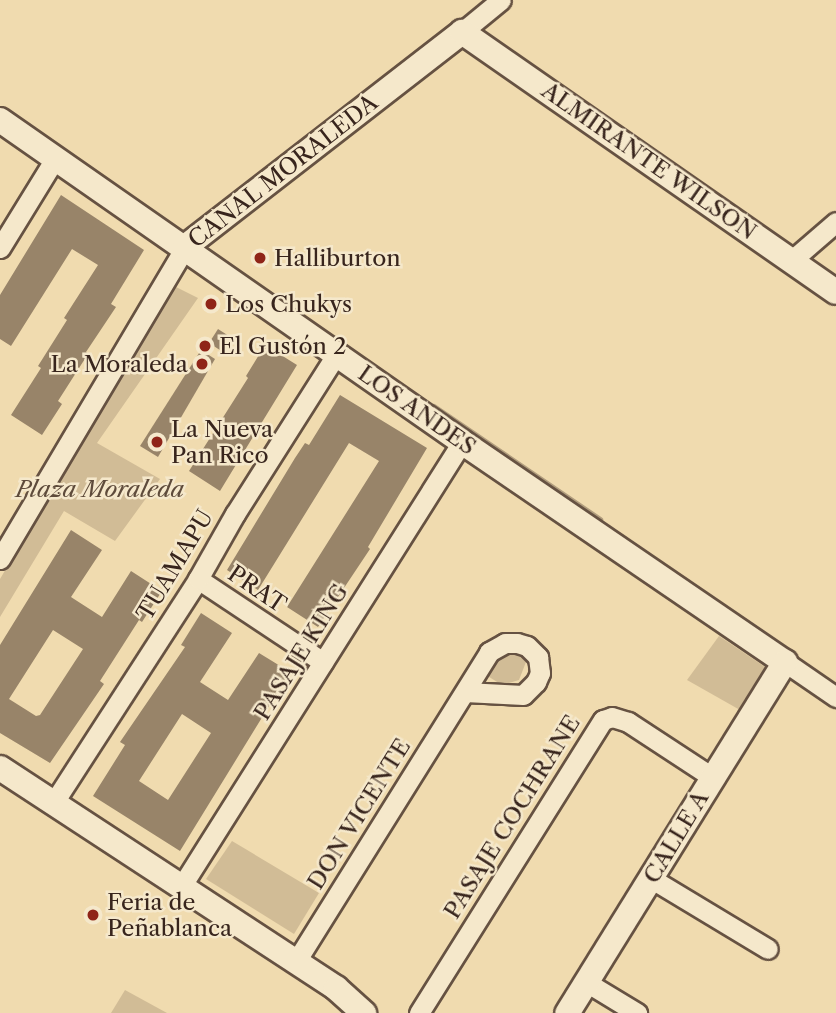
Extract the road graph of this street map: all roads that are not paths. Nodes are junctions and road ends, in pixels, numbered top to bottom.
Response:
1 (501, 0) edge
2 (462, 32) junction
3 (0, 120) edge
4 (55, 157) junction
5 (836, 222) edge
6 (185, 247) junction
7 (0, 248) edge
8 (792, 260) junction
9 (836, 292) edge
10 (337, 353) junction
11 (462, 442) junction
12 (0, 559) edge
13 (198, 579) junction
14 (323, 662) junction
15 (785, 662) junction
16 (465, 692) dead end
17 (836, 697) edge
18 (2, 773) edge
19 (712, 777) junction
20 (54, 802) junction
21 (652, 879) junction
22 (181, 887) junction
23 (768, 949) dead end
24 (295, 963) junction
25 (586, 982) junction
26 (364, 1013) edge
27 (419, 1013) edge
28 (567, 1013) edge
29 (637, 1013) edge

1 - 2 street, CANAL MORALEDA
2 - 6 street, CANAL MORALEDA
2 - 8 street, ALMIRANTE WILSON
3 - 4 street, LOS ANDES
4 - 6 street, LOS ANDES
4 - 7 street
5 - 8 street
6 - 10 street, LOS ANDES
6 - 12 street, CANAL MORALEDA
8 - 9 street, ALMIRANTE WILSON
10 - 11 street, LOS ANDES
10 - 13 street, TUAMAPU
11 - 14 street, PASAJE KING
11 - 15 street, LOS ANDES
13 - 14 street, PRAT
13 - 20 street, TUAMAPU
14 - 22 street, PASAJE KING
15 - 17 street, LOS ANDES
15 - 19 street, CALLE A
16 - 24 street, DON VICENTE
18 - 20 street
19 - 21 street, CALLE A
19 - 27 street, PASAJE COCHRANE
20 - 22 street
21 - 23 street
21 - 25 street, CALLE A
22 - 24 street
24 - 26 street
25 - 28 street, CALLE A
25 - 29 street

